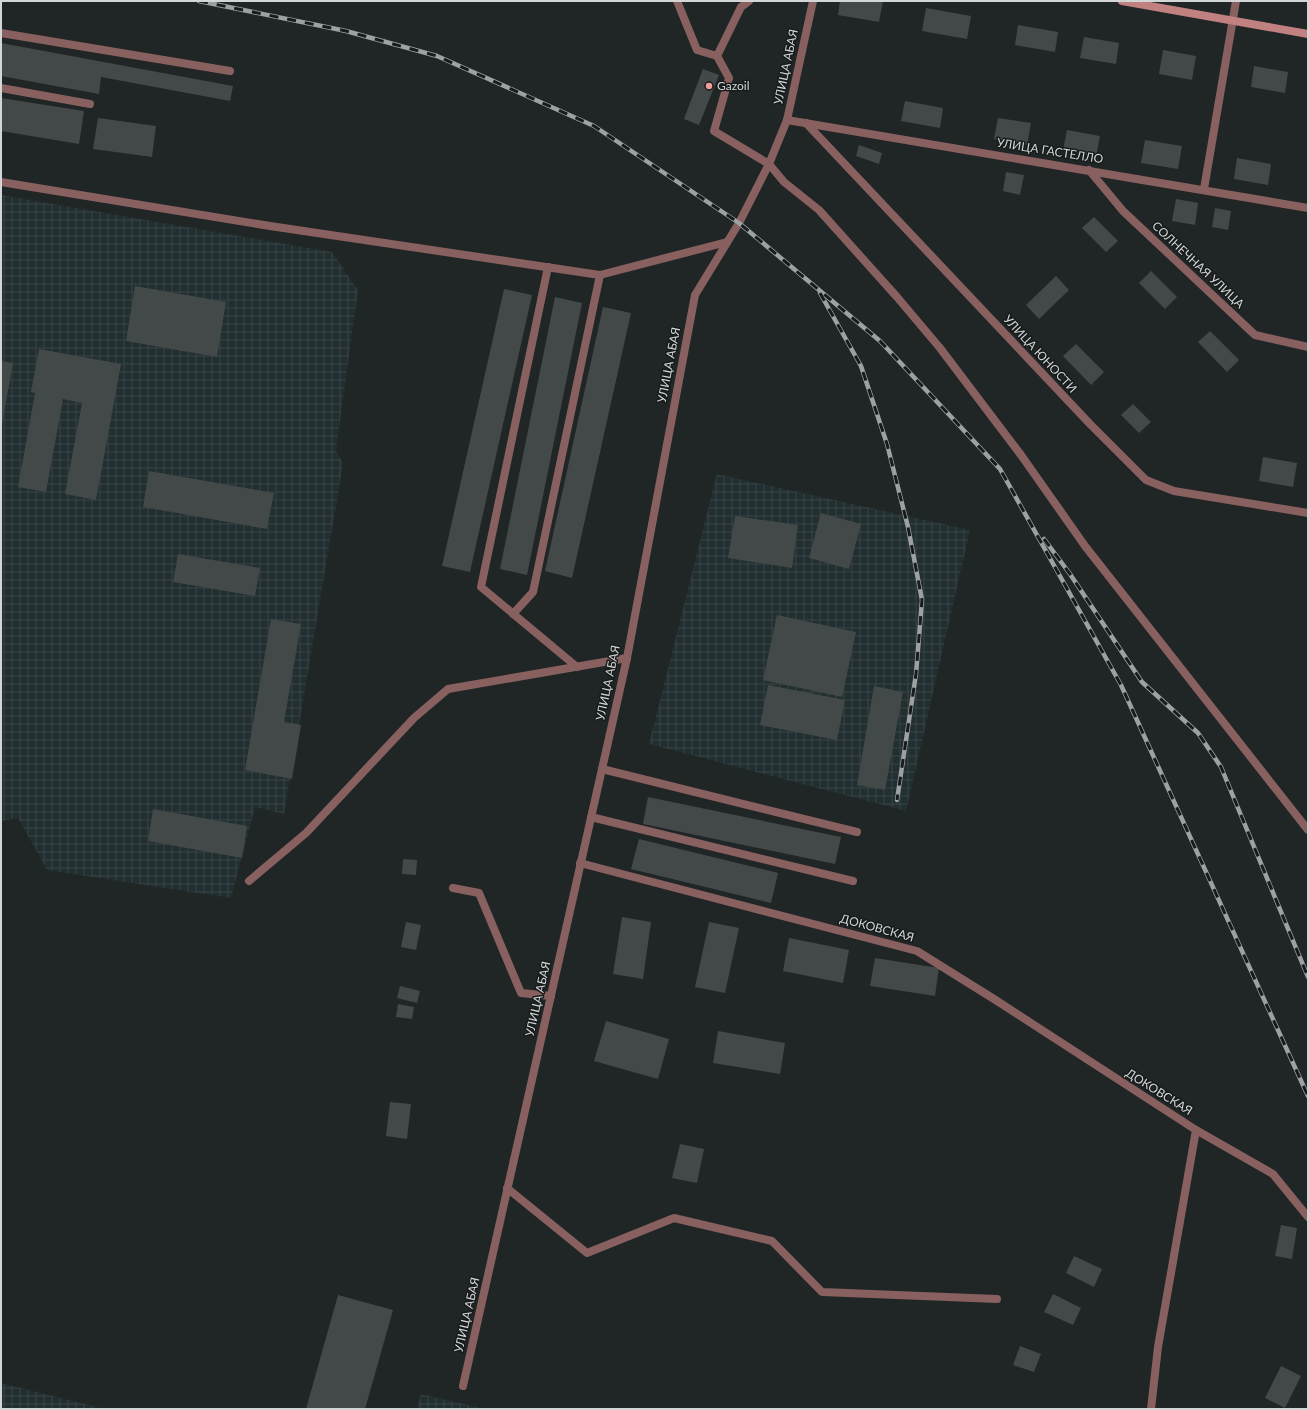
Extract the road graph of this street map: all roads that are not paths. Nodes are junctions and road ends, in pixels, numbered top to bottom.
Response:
1 (677, 1) edge
2 (749, 1) edge
3 (813, 1) edge
4 (1122, 1) edge
5 (1236, 1) edge
6 (1233, 20) junction
7 (1, 33) edge
8 (1308, 34) edge
9 (717, 56) junction
10 (230, 71) dead end
11 (1, 88) edge
12 (90, 104) dead end
13 (787, 120) junction
14 (806, 123) junction
15 (769, 164) junction
16 (1089, 170) junction
17 (1, 182) edge
18 (1204, 189) junction
19 (1308, 208) edge
20 (727, 242) junction
21 (548, 267) junction
22 (600, 275) junction
23 (1308, 347) edge
24 (1308, 513) edge
25 (513, 614) junction
26 (626, 658) junction
27 (577, 667) junction
28 (602, 768) junction
29 (591, 817) junction
30 (1308, 830) edge
31 (857, 832) dead end
32 (580, 863) junction
33 (249, 881) dead end
34 (853, 881) dead end
35 (452, 888) dead end
36 (550, 996) junction
37 (1196, 1130) junction
38 (507, 1188) junction
39 (1308, 1217) edge
40 (997, 1299) dead end
41 (463, 1386) dead end
42 (1151, 1409) edge

1 - 9 street
2 - 9 street
3 - 13 street, УЛИЦА АБАЯ
4 - 6 main road
5 - 6 street
6 - 8 main road
6 - 18 street
7 - 10 street
9 - 15 street
11 - 12 street
13 - 14 street, УЛИЦА ГАСТЕЛЛО
13 - 15 street, УЛИЦА АБАЯ
14 - 16 street, УЛИЦА ГАСТЕЛЛО
14 - 24 street, УЛИЦА ЮНОСТИ
15 - 20 street, УЛИЦА АБАЯ
15 - 30 street
16 - 18 street, УЛИЦА ГАСТЕЛЛО
16 - 23 street, СОЛНЕЧНАЯ УЛИЦА
17 - 21 street
18 - 19 street, УЛИЦА ГАСТЕЛЛО
20 - 22 street
20 - 26 street, УЛИЦА АБАЯ
21 - 22 street
21 - 25 street
22 - 25 street
25 - 27 street
26 - 27 street
26 - 28 street, УЛИЦА АБАЯ
27 - 33 street
28 - 29 street, УЛИЦА АБАЯ
28 - 31 street
29 - 32 street, УЛИЦА АБАЯ
29 - 34 street
32 - 36 street, УЛИЦА АБАЯ
32 - 37 street, ДОКОВСКАЯ
35 - 36 street
36 - 38 street, УЛИЦА АБАЯ
37 - 39 street, ДОКОВСКАЯ
37 - 42 street, ДОКОВСКАЯ
38 - 40 street
38 - 41 street, УЛИЦА АБАЯ

